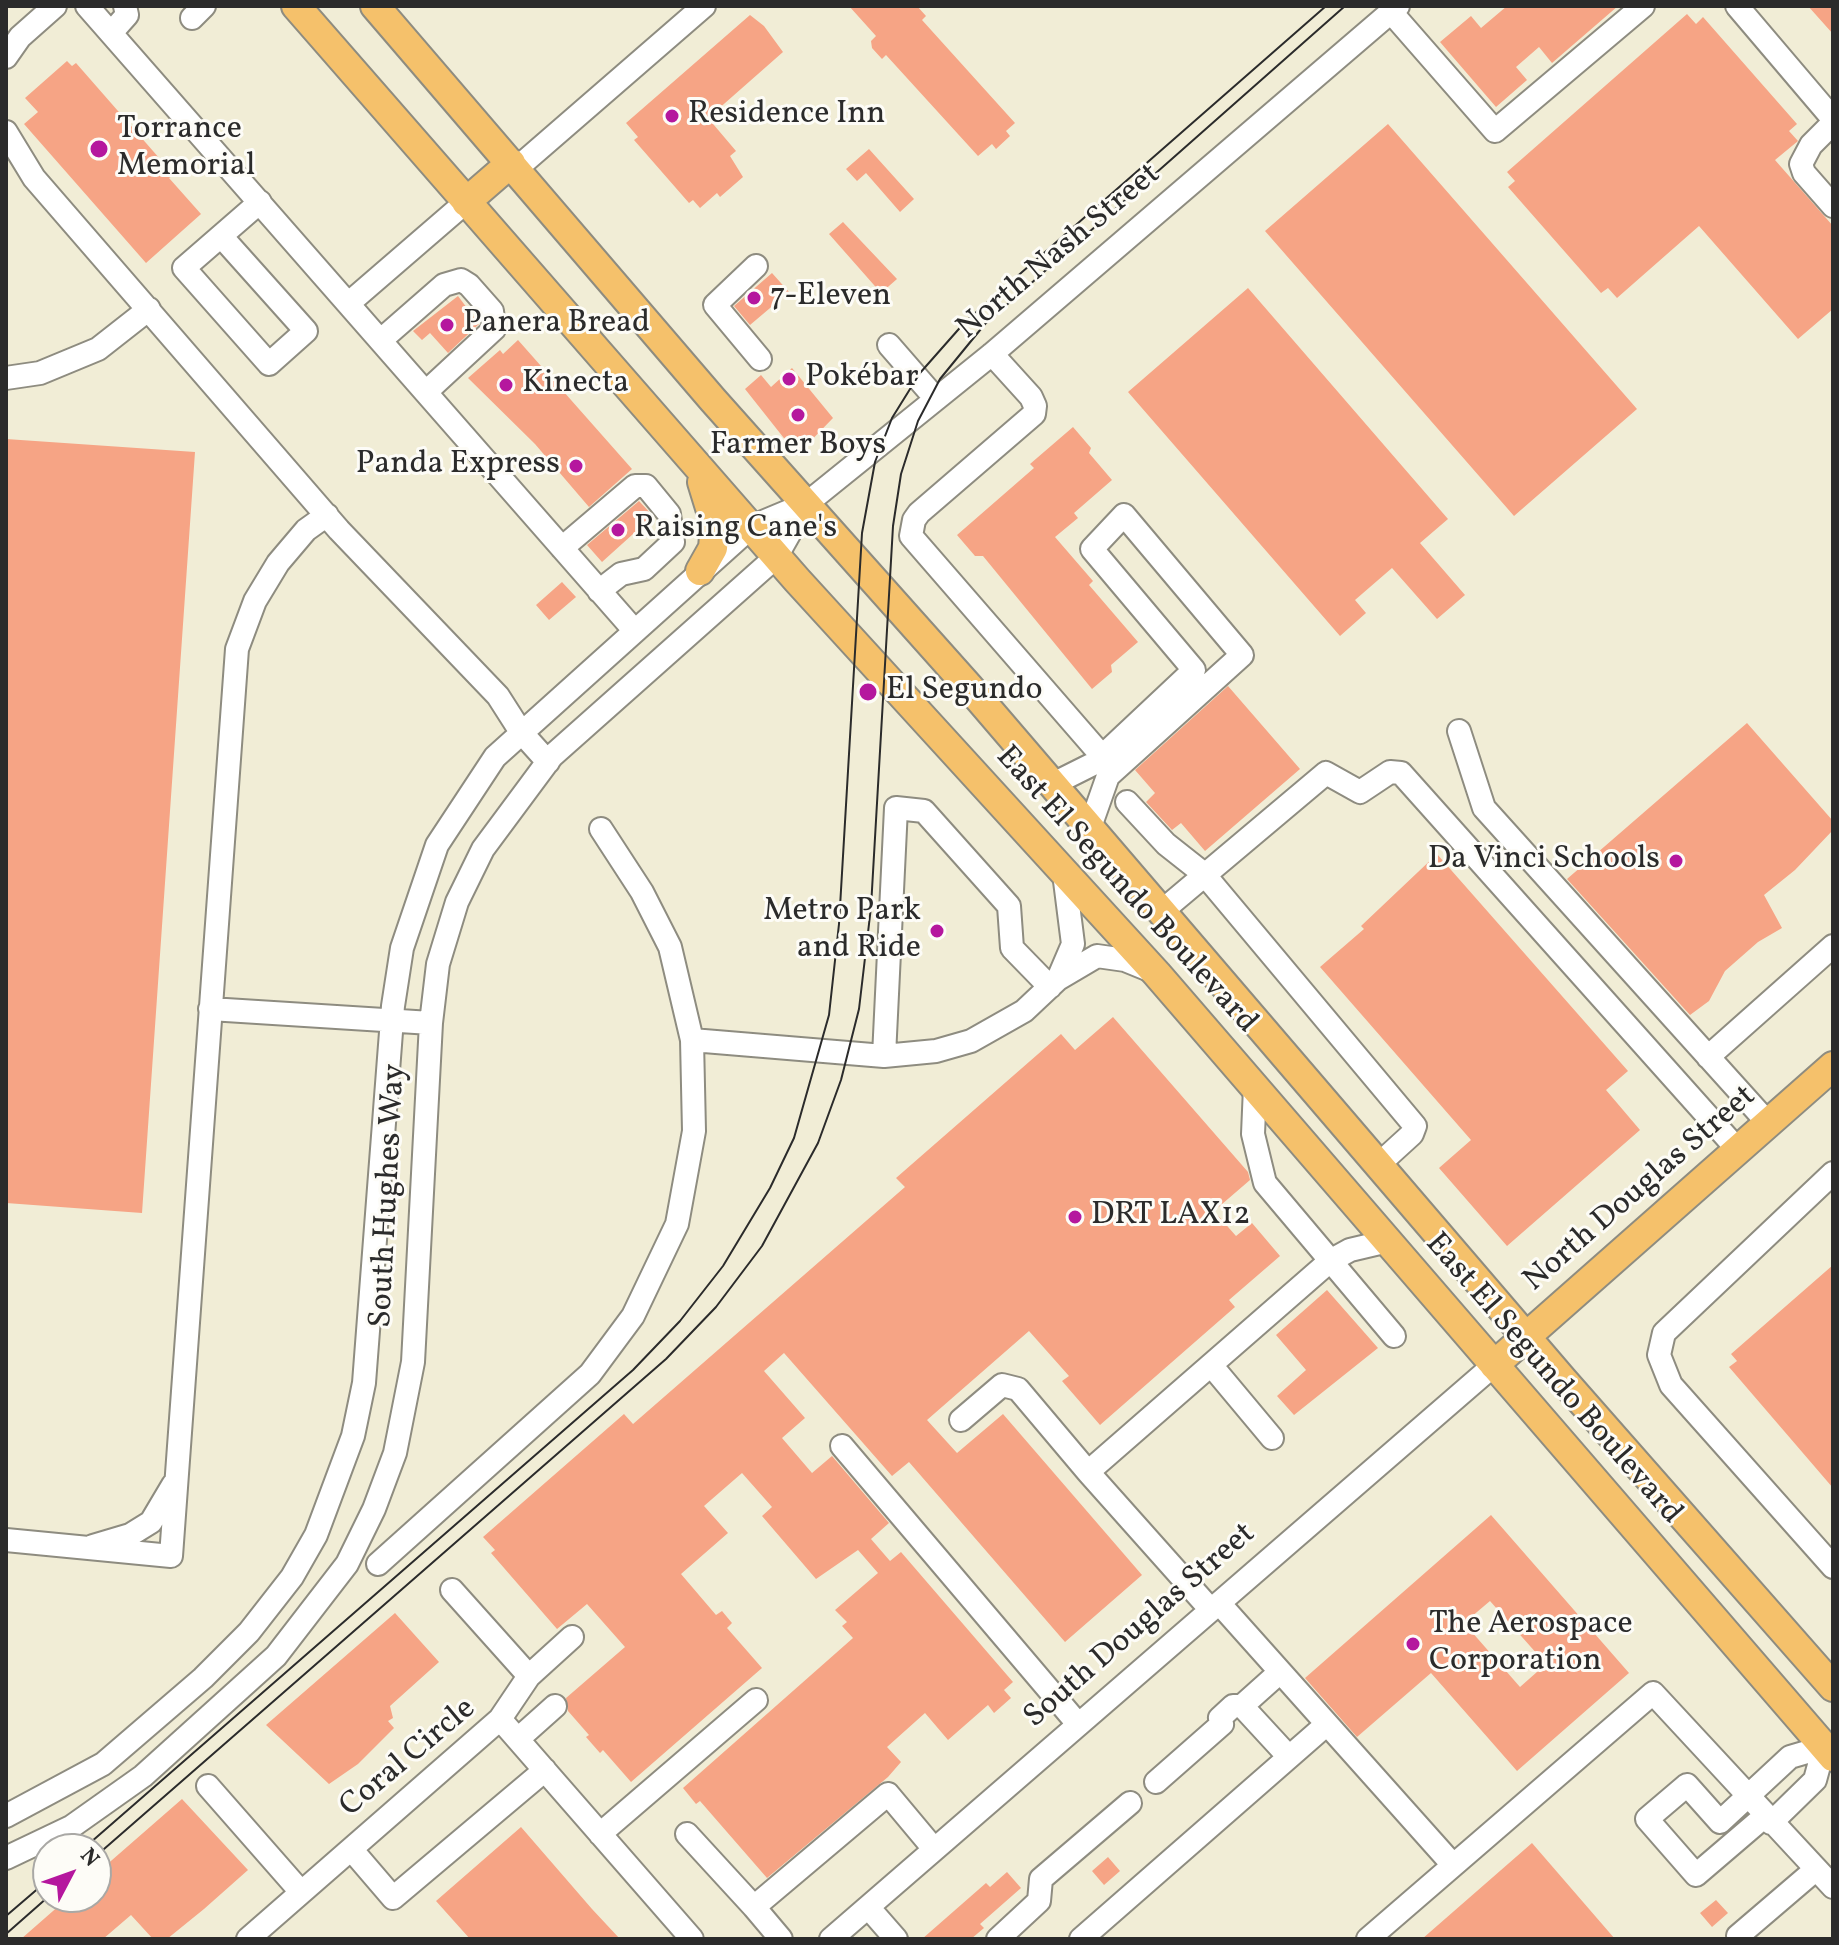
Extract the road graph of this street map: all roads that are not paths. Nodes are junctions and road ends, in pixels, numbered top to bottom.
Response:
1 (55, 6) edge
2 (87, 6) edge
3 (125, 6) edge
4 (296, 6) edge
5 (375, 6) edge
6 (704, 6) edge
7 (1643, 6) edge
8 (1737, 6) edge
9 (1395, 9) edge
10 (111, 33) junction
11 (13, 39) edge
12 (6, 57) edge
13 (1833, 121) edge
14 (6, 132) edge
15 (16, 162) edge
16 (514, 166) junction
17 (260, 202) junction
18 (466, 202) junction
19 (1833, 206) edge
20 (221, 236) junction
21 (756, 266) dead end
22 (349, 303) junction
23 (149, 309) junction
24 (381, 340) junction
25 (889, 345) dead end
26 (992, 354) junction
27 (760, 359) dead end
28 (6, 378) edge
29 (426, 392) junction
30 (936, 399) junction
31 (697, 466) junction
32 (806, 504) junction
33 (327, 515) junction
34 (751, 527) junction
35 (562, 548) junction
36 (776, 557) junction
37 (700, 571) junction
38 (599, 591) junction
39 (634, 630) junction
40 (1459, 731) dead end
41 (521, 732) junction
42 (1102, 756) junction
43 (548, 762) junction
44 (1053, 784) junction
45 (1127, 802) dead end
46 (1090, 827) junction
47 (601, 829) dead end
48 (1064, 873) junction
49 (1204, 874) junction
50 (1162, 911) junction
51 (1833, 946) edge
52 (1157, 974) junction
53 (1054, 983) junction
54 (210, 1009) junction
55 (392, 1021) junction
56 (431, 1023) junction
57 (692, 1040) junction
58 (884, 1056) junction
59 (1708, 1057) junction
60 (1833, 1066) edge
61 (1255, 1087) junction
62 (1768, 1123) junction
63 (1738, 1150) junction
64 (1378, 1165) junction
65 (1833, 1173) edge
66 (1388, 1241) junction
67 (1330, 1261) junction
68 (1394, 1336) dead end
69 (1526, 1337) junction
70 (1211, 1365) junction
71 (1494, 1365) junction
72 (961, 1420) dead end
73 (1272, 1438) dead end
74 (842, 1446) dead end
75 (179, 1465) junction
76 (1088, 1472) junction
77 (6, 1540) edge
78 (88, 1547) junction
79 (378, 1564) dead end
80 (1833, 1567) edge
81 (452, 1590) dead end
82 (1215, 1606) junction
83 (572, 1637) dead end
84 (1280, 1672) junction
85 (529, 1676) junction
86 (1833, 1687) edge
87 (756, 1700) dead end
88 (555, 1706) dead end
89 (1242, 1706) junction
90 (500, 1719) junction
91 (1078, 1724) junction
92 (1331, 1729) junction
93 (518, 1739) junction
94 (1830, 1748) edge
95 (1289, 1757) junction
96 (545, 1770) junction
97 (1156, 1782) dead end
98 (208, 1786) dead end
99 (1749, 1798) junction
100 (1130, 1803) dead end
101 (6, 1816) edge
102 (1768, 1820) junction
103 (600, 1834) junction
104 (687, 1834) dead end
105 (351, 1849) junction
106 (934, 1849) junction
107 (6, 1858) edge
108 (1453, 1865) junction
109 (1814, 1871) junction
110 (1833, 1887) edge
111 (301, 1892) junction
112 (754, 1907) junction
113 (868, 1907) junction
114 (1738, 1936) dead end
115 (248, 1939) edge
116 (692, 1939) edge
117 (781, 1939) edge
118 (831, 1939) edge
119 (896, 1939) edge
120 (998, 1939) edge
121 (1081, 1939) edge
122 (1368, 1939) edge

1 - 11 street
2 - 10 street
3 - 10 street
4 - 18 main road, East El Segundo Boulevard
5 - 16 main road, East El Segundo Boulevard
6 - 16 street
7 - 9 street
8 - 13 street
9 - 26 street, North Nash Street
10 - 17 street
11 - 12 street
13 - 19 street
14 - 15 street
15 - 23 street
16 - 18 main road
16 - 32 main road, East El Segundo Boulevard
17 - 20 street
17 - 22 street
18 - 22 street
18 - 31 main road, East El Segundo Boulevard
20 - 20 street
21 - 27 street
22 - 24 street
23 - 28 street
23 - 33 street
24 - 29 street
24 - 29 street
25 - 30 street
26 - 30 street, North Nash Street
26 - 42 street
29 - 35 street
30 - 32 street, North Nash Street
31 - 34 main road, East El Segundo Boulevard
31 - 37 main road
32 - 34 street, North Nash Street
32 - 36 street, South Hughes Way
32 - 44 main road, East El Segundo Boulevard
33 - 41 street
33 - 54 street
34 - 36 main road, East El Segundo Boulevard
34 - 37 street, South Hughes Way
35 - 38 street
35 - 38 street
36 - 43 street, South Hughes Way
36 - 48 main road, East El Segundo Boulevard
37 - 39 street, South Hughes Way
38 - 39 street
39 - 41 street, South Hughes Way
40 - 59 street
41 - 43 street
41 - 55 street, South Hughes Way
42 - 44 street
42 - 46 street
43 - 56 street, South Hughes Way
44 - 46 main road, East El Segundo Boulevard
45 - 49 street
46 - 50 main road, East El Segundo Boulevard
47 - 57 street
48 - 52 main road, East El Segundo Boulevard
48 - 53 street
49 - 50 street
49 - 63 street
49 - 64 street
50 - 64 main road, East El Segundo Boulevard
51 - 59 street
52 - 53 street
52 - 61 main road, East El Segundo Boulevard
53 - 58 street
53 - 58 street
54 - 55 street
54 - 75 street
55 - 56 street
55 - 101 street, South Hughes Way
56 - 107 street, South Hughes Way
57 - 58 street
57 - 79 street
59 - 62 street
60 - 62 main road, North Douglas Street
61 - 66 main road, East El Segundo Boulevard
61 - 67 street
62 - 63 main road, North Douglas Street
63 - 69 main road, North Douglas Street
64 - 69 main road, East El Segundo Boulevard
65 - 80 street
66 - 67 street
66 - 71 main road, East El Segundo Boulevard
67 - 68 street
67 - 70 street
69 - 71 main road, North Douglas Street
69 - 86 main road, East El Segundo Boulevard
70 - 73 street
70 - 76 street
71 - 82 street, South Douglas Street
71 - 94 main road, East El Segundo Boulevard
72 - 76 street
74 - 91 street
75 - 78 street
75 - 78 street
76 - 82 street
77 - 78 street
81 - 85 street
82 - 84 street
82 - 91 street, South Douglas Street
83 - 85 street
84 - 89 street
84 - 92 street
85 - 90 street
87 - 103 street
88 - 93 street
89 - 95 street
89 - 97 street
90 - 93 street, Coral Circle
90 - 105 street, Coral Circle
91 - 106 street, South Douglas Street
92 - 95 street
92 - 108 street
93 - 96 street, Coral Circle
94 - 99 street
94 - 102 street
95 - 121 street
96 - 103 street, Coral Circle
96 - 105 street
98 - 111 street
99 - 102 street
99 - 102 street
99 - 108 street
100 - 120 street
102 - 109 street
103 - 116 street, Coral Circle
104 - 112 street
105 - 111 street, Coral Circle
106 - 112 street
106 - 113 street, South Douglas Street
108 - 122 street
109 - 110 street
109 - 114 street
111 - 115 street, Coral Circle
112 - 117 street
113 - 118 street, South Douglas Street
113 - 119 street

